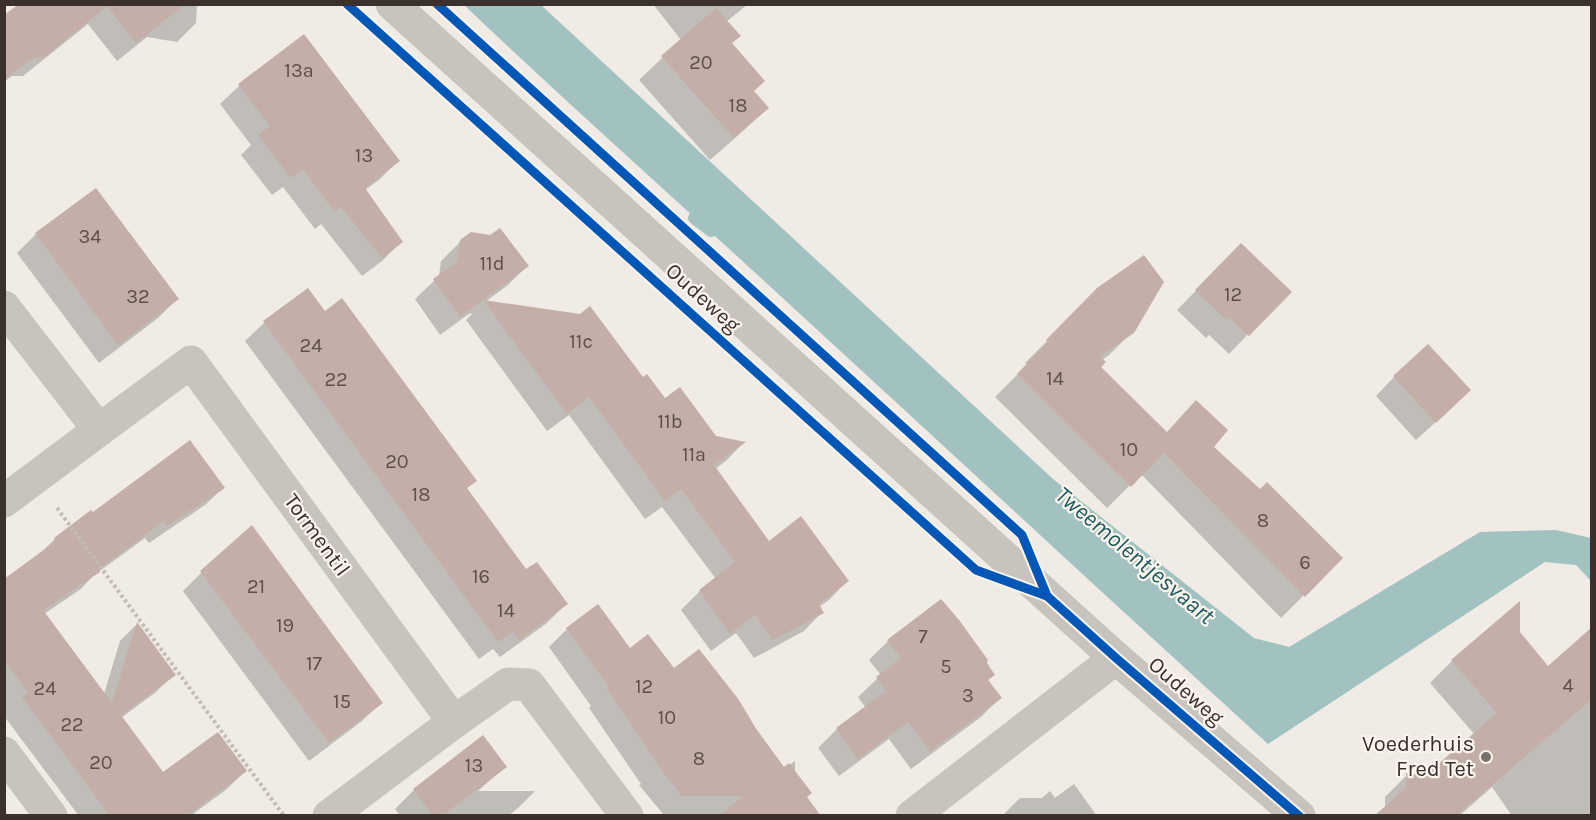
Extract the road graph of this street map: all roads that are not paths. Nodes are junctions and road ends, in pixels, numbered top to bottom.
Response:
1 (392, 4) edge
2 (4, 307) edge
3 (99, 430) junction
4 (4, 501) edge
5 (1116, 658) junction
6 (454, 722) junction
7 (4, 753) edge
8 (51, 816) edge
9 (329, 816) edge
10 (627, 816) edge
11 (912, 816) edge
12 (1299, 816) edge

1 - 5 street, Oudeweg
2 - 3 street
3 - 4 street
3 - 6 street, Tormentil
5 - 11 street
5 - 12 street, Oudeweg
6 - 9 street
6 - 10 street
7 - 8 street

